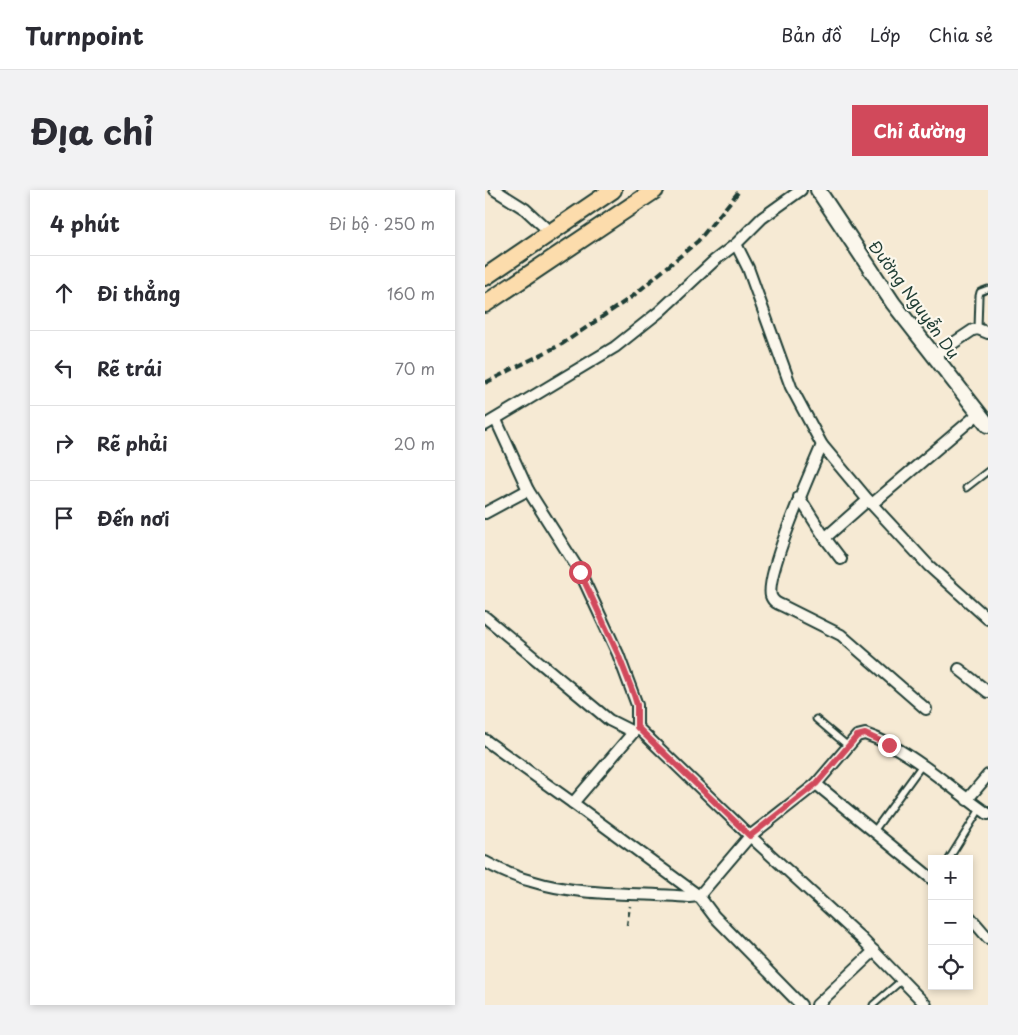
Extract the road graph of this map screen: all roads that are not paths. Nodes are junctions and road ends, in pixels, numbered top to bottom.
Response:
1 (495, 190) edge
2 (613, 190) edge
3 (655, 190) edge
4 (801, 190) edge
5 (819, 190) edge
6 (551, 233) junction
7 (736, 244) junction
8 (564, 251) junction
9 (485, 277) edge
10 (988, 289) edge
11 (485, 304) edge
12 (978, 329) junction
13 (988, 333) edge
14 (934, 356) junction
15 (978, 414) junction
16 (496, 420) junction
17 (485, 425) edge
18 (988, 425) edge
19 (821, 445) junction
20 (988, 471) edge
21 (966, 488) dead end
22 (529, 490) junction
23 (799, 497) junction
24 (870, 502) junction
25 (485, 513) edge
26 (825, 538) junction
27 (841, 559) dead end
28 (485, 617) edge
29 (988, 619) edge
30 (959, 669) dead end
31 (988, 692) edge
32 (926, 709) dead end
33 (816, 719) dead end
34 (635, 730) junction
35 (485, 740) edge
36 (849, 746) junction
37 (921, 765) junction
38 (988, 775) edge
39 (816, 784) junction
40 (967, 800) junction
41 (573, 803) junction
42 (984, 812) edge
43 (874, 831) junction
44 (750, 836) junction
45 (952, 855) edge
46 (485, 862) edge
47 (928, 876) edge
48 (699, 896) junction
49 (973, 921) edge
50 (988, 938) edge
51 (874, 951) junction
52 (902, 980) junction
53 (801, 1005) edge
54 (817, 1005) edge
55 (873, 1005) edge
56 (926, 1005) edge

1 - 6 street
2 - 6 main road
3 - 8 main road
4 - 7 street
5 - 14 street, Đường Nguyễn Du
6 - 8 main road
6 - 9 main road
7 - 16 street
7 - 19 street
8 - 11 main road
10 - 12 lane
12 - 13 street
12 - 14 street
14 - 15 street, Đường Nguyễn Du
15 - 18 street, Đường Nguyễn Du
15 - 24 street
16 - 17 street
16 - 22 street
19 - 23 street
19 - 24 street
20 - 21 lane
22 - 25 street
22 - 34 street
23 - 26 street
23 - 32 street
24 - 26 street
24 - 29 street
26 - 27 street
28 - 34 street
30 - 31 street
33 - 36 lane
34 - 41 street
34 - 44 street
35 - 41 street
36 - 37 street
36 - 39 street
37 - 40 street
37 - 43 lane
38 - 40 street
39 - 43 street
39 - 44 street
40 - 42 street
41 - 48 street
42 - 45 lane
43 - 47 street
44 - 48 street
44 - 51 street
46 - 48 street
48 - 53 street
49 - 50 street
51 - 52 street
51 - 54 street
52 - 55 lane
52 - 56 street

